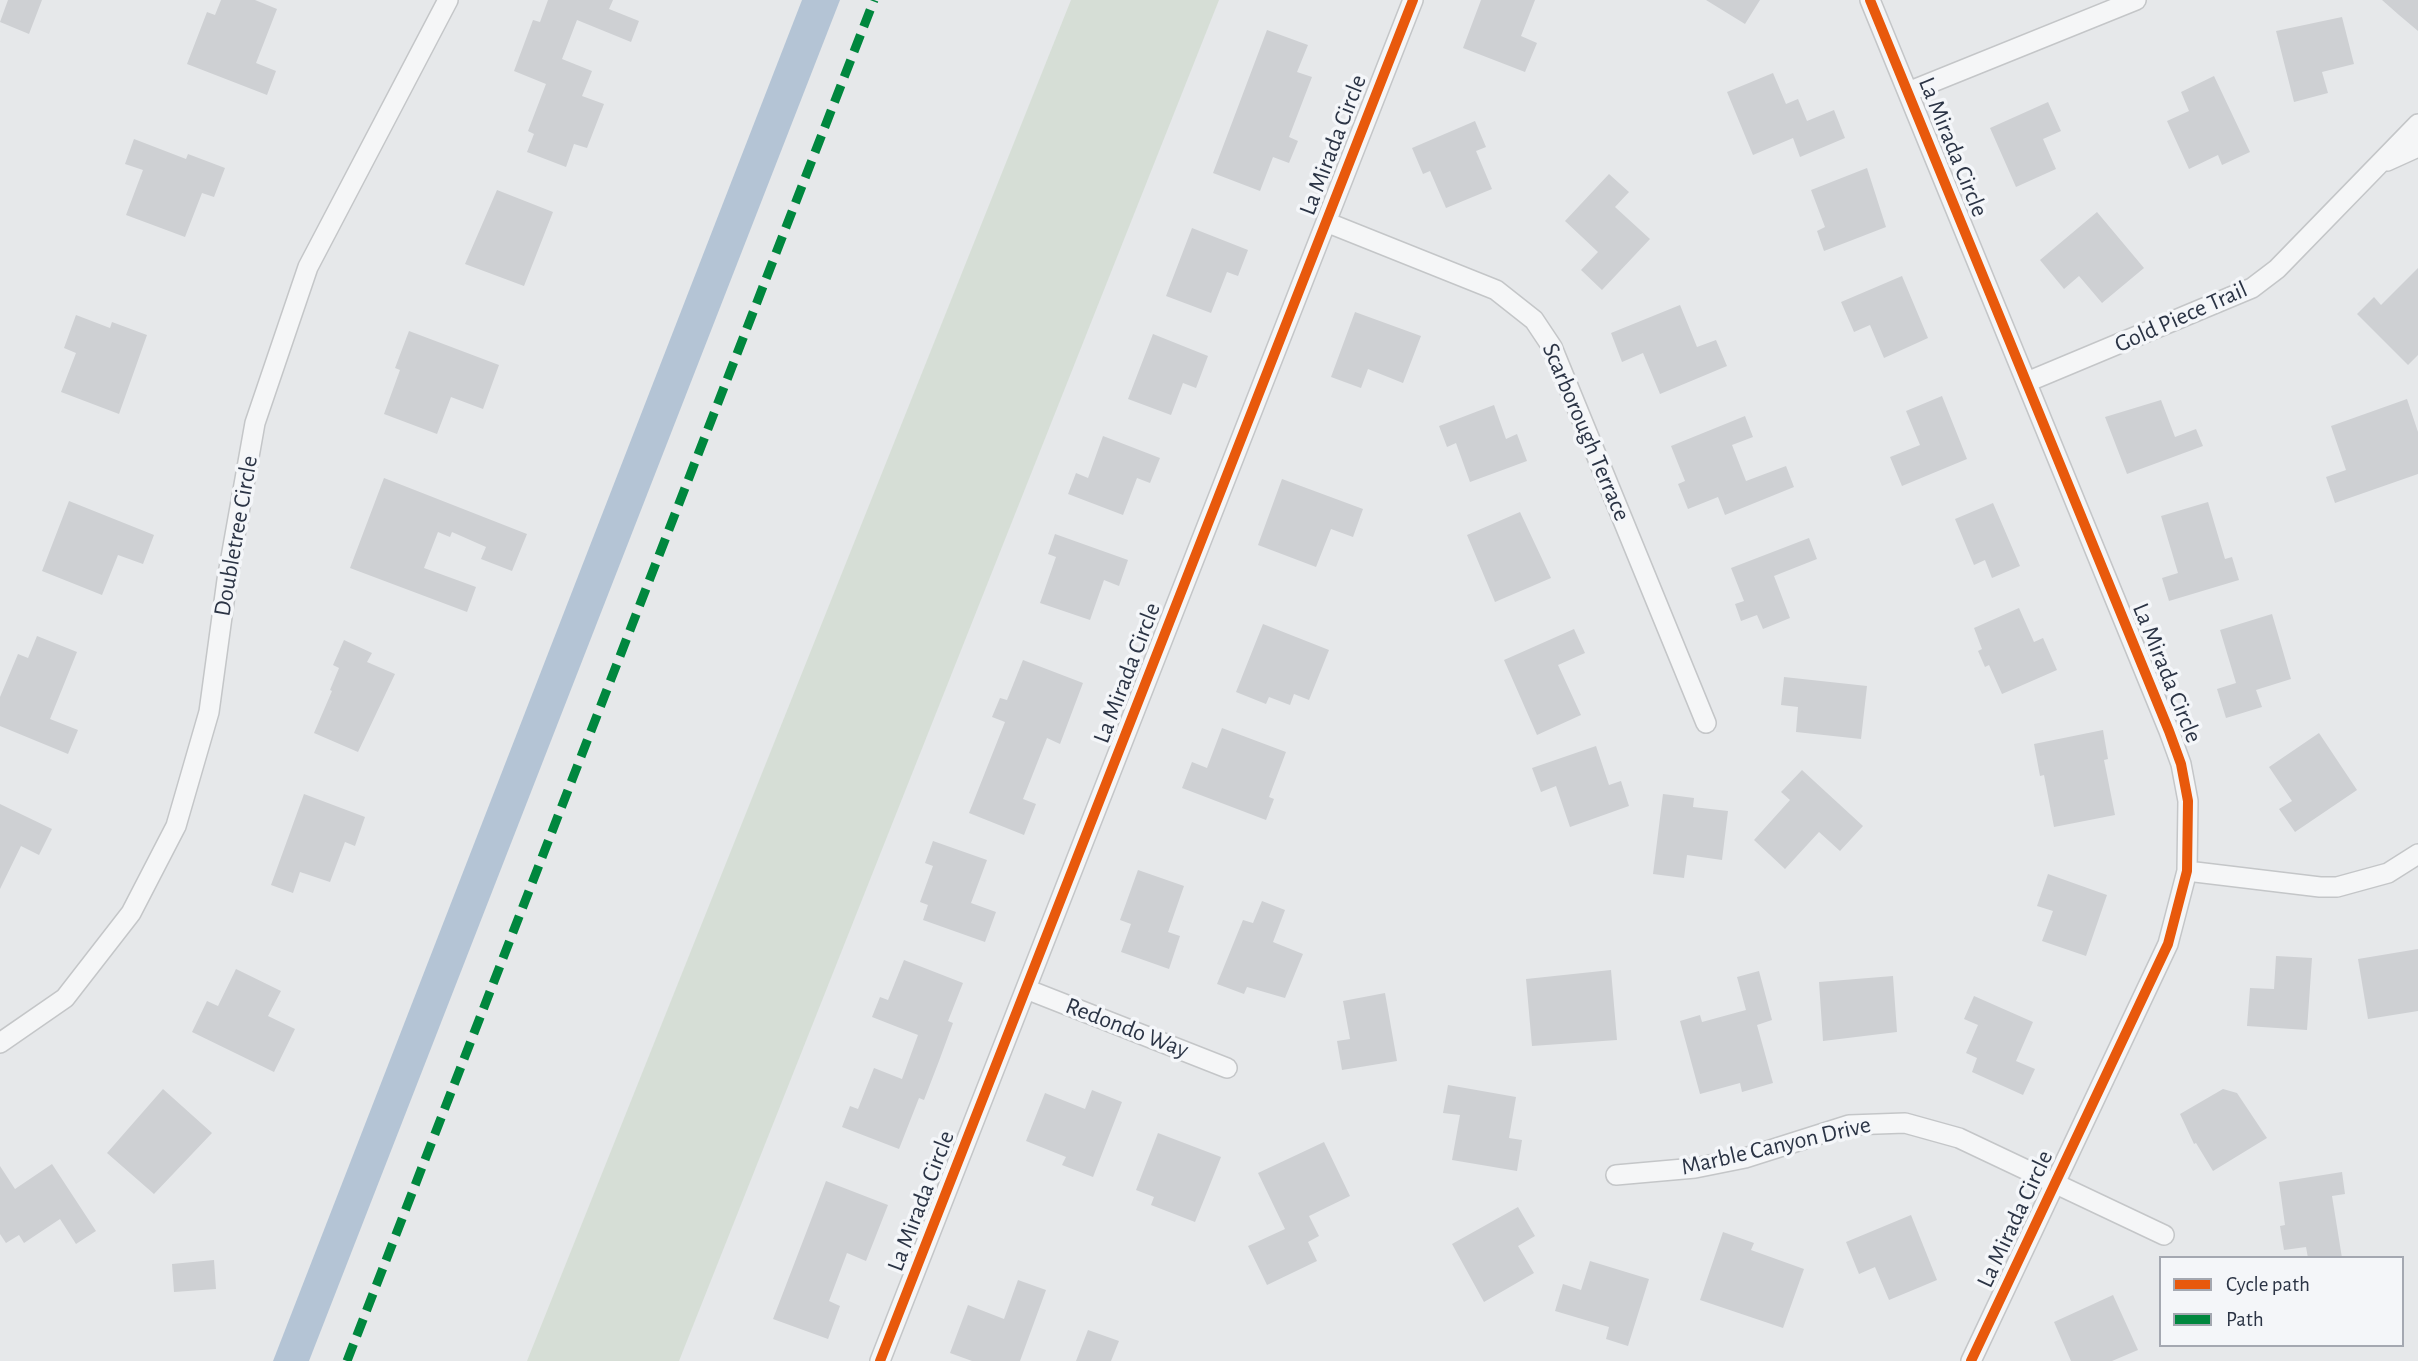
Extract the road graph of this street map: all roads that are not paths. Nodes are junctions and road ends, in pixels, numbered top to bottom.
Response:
1 (448, 0) edge
2 (1413, 0) edge
3 (1870, 0) edge
4 (2136, 0) edge
5 (1908, 92) junction
6 (2418, 124) edge
7 (2418, 147) edge
8 (2376, 166) junction
9 (1326, 222) junction
10 (2027, 382) junction
11 (1706, 723) dead end
12 (2418, 854) edge
13 (2188, 871) junction
14 (1026, 989) junction
15 (0, 1043) edge
16 (1227, 1068) dead end
17 (1616, 1175) dead end
18 (2055, 1183) junction
19 (2164, 1235) dead end
20 (880, 1361) edge
21 (1971, 1361) edge

1 - 15 street, Doubletree Circle
2 - 9 street, La Mirada Circle
3 - 5 street, La Mirada Circle
4 - 5 street
5 - 10 street, La Mirada Circle
6 - 8 street, Gold Piece Trail
7 - 8 street, Gold Piece Trail
8 - 10 street, Gold Piece Trail
9 - 11 street, Scarborough Terrace
9 - 14 street, La Mirada Circle
10 - 13 street, La Mirada Circle
12 - 13 street
13 - 18 street, La Mirada Circle
14 - 16 street, Redondo Way
14 - 20 street, La Mirada Circle
17 - 18 street, Marble Canyon Drive
18 - 19 street, Marble Canyon Drive
18 - 21 street, La Mirada Circle

